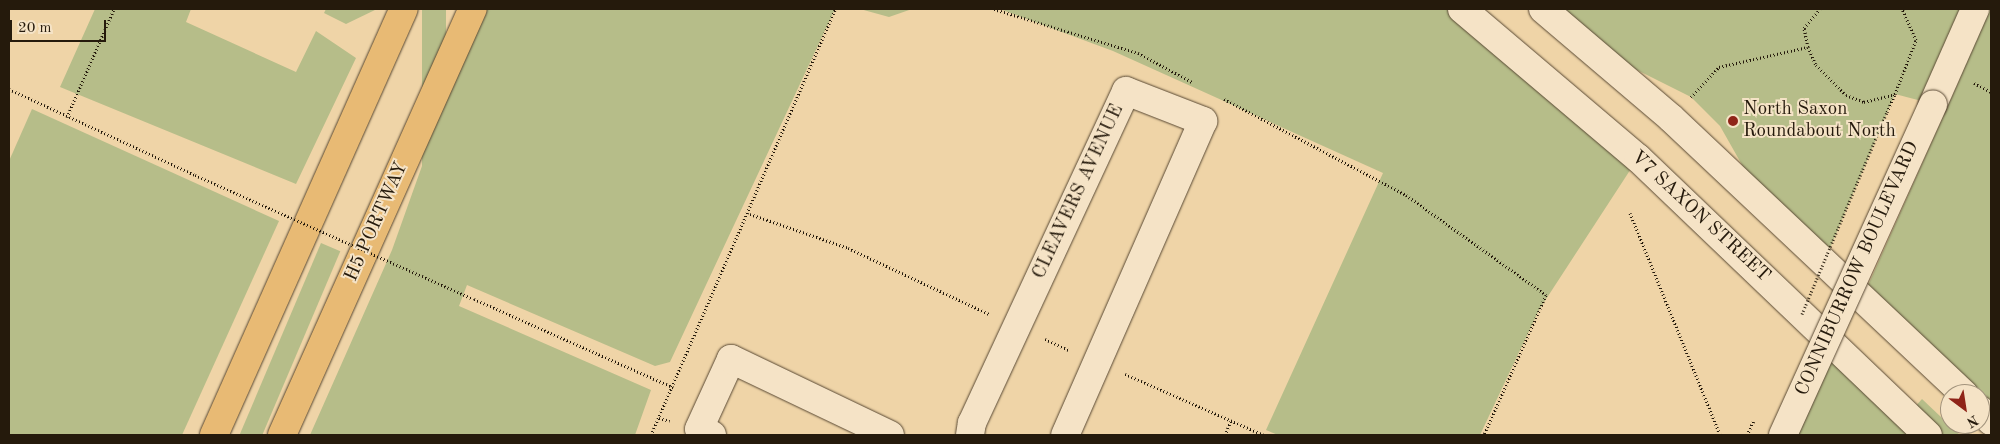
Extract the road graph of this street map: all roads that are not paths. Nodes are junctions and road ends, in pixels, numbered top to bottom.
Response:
1 (404, 9) edge
2 (473, 9) edge
3 (1462, 9) edge
4 (1543, 9) edge
5 (1975, 9) edge
6 (1953, 384) edge
7 (214, 435) edge
8 (282, 435) edge
9 (712, 435) edge
10 (890, 435) edge
11 (970, 435) edge
12 (1065, 435) edge
13 (1783, 435) edge
14 (1928, 435) edge

1 - 7 main road
2 - 8 main road, H5 PORTWAY
3 - 14 street, V7 SAXON STREET
4 - 6 street
5 - 13 street, CONNIBURROW BOULEVARD, bridge
9 - 10 street
11 - 12 street, CLEAVERS AVENUE

